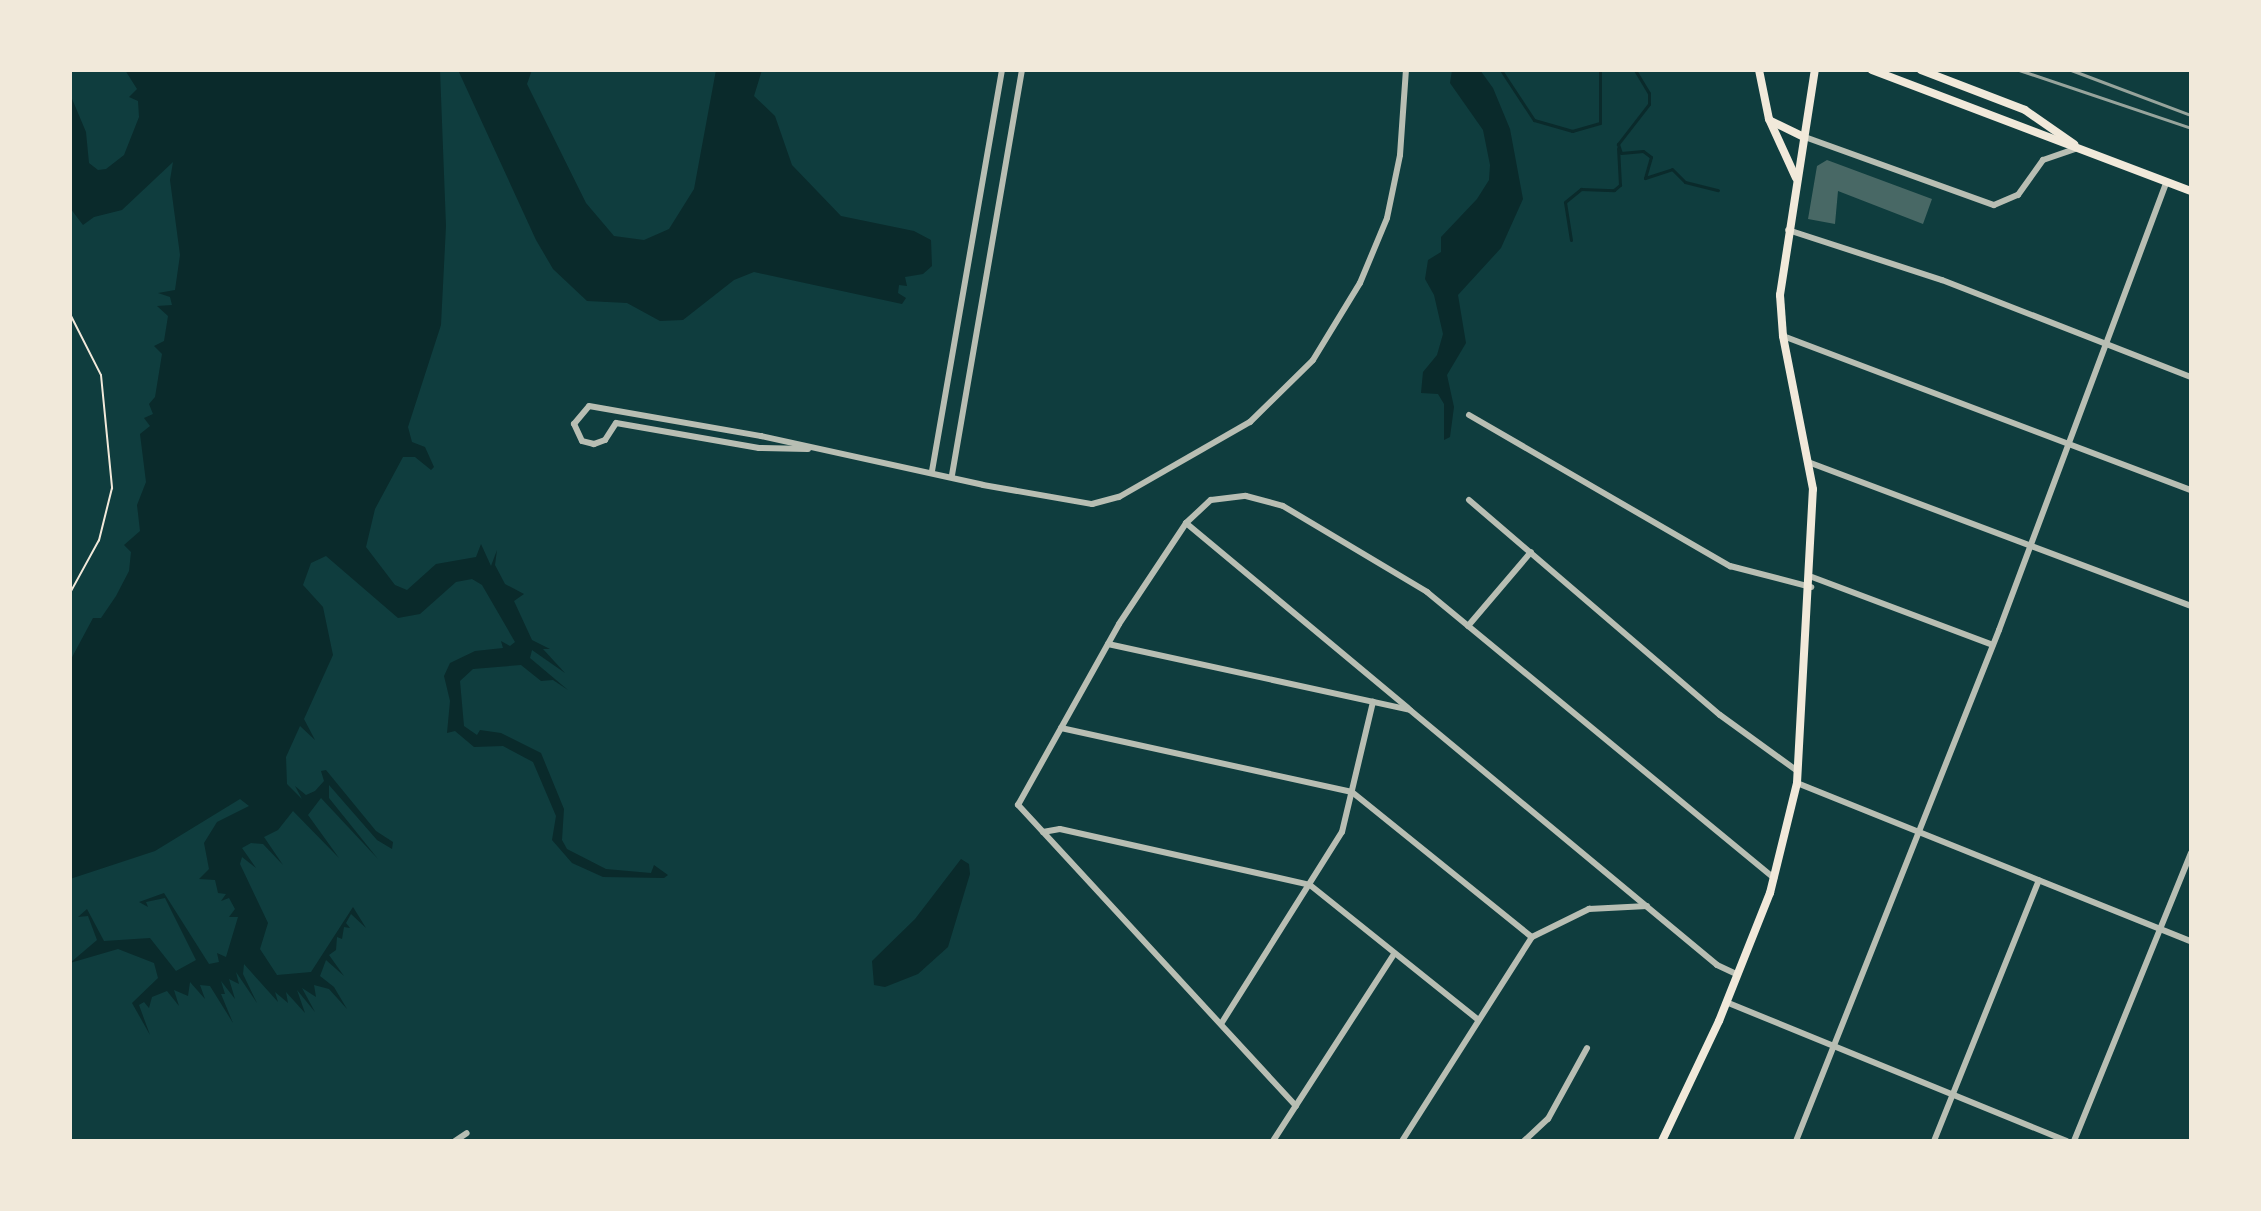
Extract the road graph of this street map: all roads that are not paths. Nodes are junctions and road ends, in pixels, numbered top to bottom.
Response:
1 (1002, 70) edge
2 (1022, 70) edge
3 (1406, 70) edge
4 (1759, 70) edge
5 (1815, 70) edge
6 (1872, 70) edge
7 (1921, 70) edge
8 (1769, 119) junction
9 (1802, 136) junction
10 (2081, 149) junction
11 (1796, 178) junction
12 (2166, 184) junction
13 (2191, 191) edge
14 (1788, 230) junction
15 (1783, 336) junction
16 (2108, 345) junction
17 (2191, 377) edge
18 (1469, 415) dead end
19 (2069, 444) junction
20 (808, 449) junction
21 (1808, 462) junction
22 (932, 471) junction
23 (952, 475) junction
24 (2191, 490) edge
25 (1469, 500) dead end
26 (1186, 523) junction
27 (2031, 546) junction
28 (1531, 552) junction
29 (1812, 577) junction
30 (1811, 587) junction
31 (2191, 606) edge
32 (1468, 626) junction
33 (1108, 644) junction
34 (1993, 645) junction
35 (1373, 702) junction
36 (1410, 710) junction
37 (1061, 728) junction
38 (1796, 770) junction
39 (1797, 783) junction
40 (1352, 792) junction
41 (1043, 832) junction
42 (1918, 832) junction
43 (2191, 853) edge
44 (1774, 878) junction
45 (2039, 880) junction
46 (1310, 885) junction
47 (1647, 906) junction
48 (2157, 928) junction
49 (1532, 937) junction
50 (2191, 941) edge
51 (1394, 954) junction
52 (1738, 975) junction
53 (1726, 1002) junction
54 (1477, 1019) junction
55 (1221, 1024) junction
56 (1832, 1046) junction
57 (1587, 1048) dead end
58 (1953, 1094) junction
59 (1296, 1106) junction
60 (467, 1133) dead end
61 (455, 1141) edge
62 (1273, 1141) edge
63 (1402, 1141) edge
64 (1524, 1141) edge
65 (1662, 1141) edge
66 (1796, 1141) edge
67 (1934, 1141) edge
68 (2067, 1141) edge
69 (2074, 1141) edge

1 - 22 street
2 - 23 street
3 - 23 street
4 - 8 main road
5 - 9 main road
6 - 10 main road
7 - 10 main road
8 - 9 main road
8 - 11 main road
9 - 10 street
9 - 11 main road
10 - 12 main road
11 - 14 main road
12 - 13 main road
12 - 16 street
14 - 15 main road
14 - 16 street
15 - 19 street
15 - 21 main road
16 - 17 street
16 - 19 street
18 - 30 street
19 - 24 street
19 - 27 street
20 - 20 street
20 - 22 street
21 - 27 street
21 - 29 main road
22 - 23 street
25 - 28 street
26 - 32 street
26 - 33 street
26 - 36 street
27 - 31 street
27 - 34 street
28 - 32 street
28 - 38 street
29 - 30 main road
29 - 34 street
30 - 38 main road
32 - 44 street
33 - 35 street
33 - 37 street
34 - 42 street
35 - 36 street
35 - 40 street
36 - 47 street
37 - 40 street
37 - 41 street
38 - 39 main road
39 - 42 street
39 - 44 main road
40 - 46 street
40 - 49 street
41 - 46 street
41 - 55 street
42 - 45 street
42 - 56 street
43 - 48 street
44 - 52 main road
45 - 48 street
45 - 58 street
46 - 51 street
46 - 55 street
47 - 49 street
47 - 52 street
48 - 50 street
48 - 69 street
49 - 54 street
51 - 54 street
51 - 59 street
52 - 53 main road
53 - 56 street
53 - 65 main road
54 - 63 street
55 - 59 street
56 - 58 street
56 - 66 street
57 - 64 street
58 - 67 street
58 - 68 street
59 - 62 street
60 - 61 street

